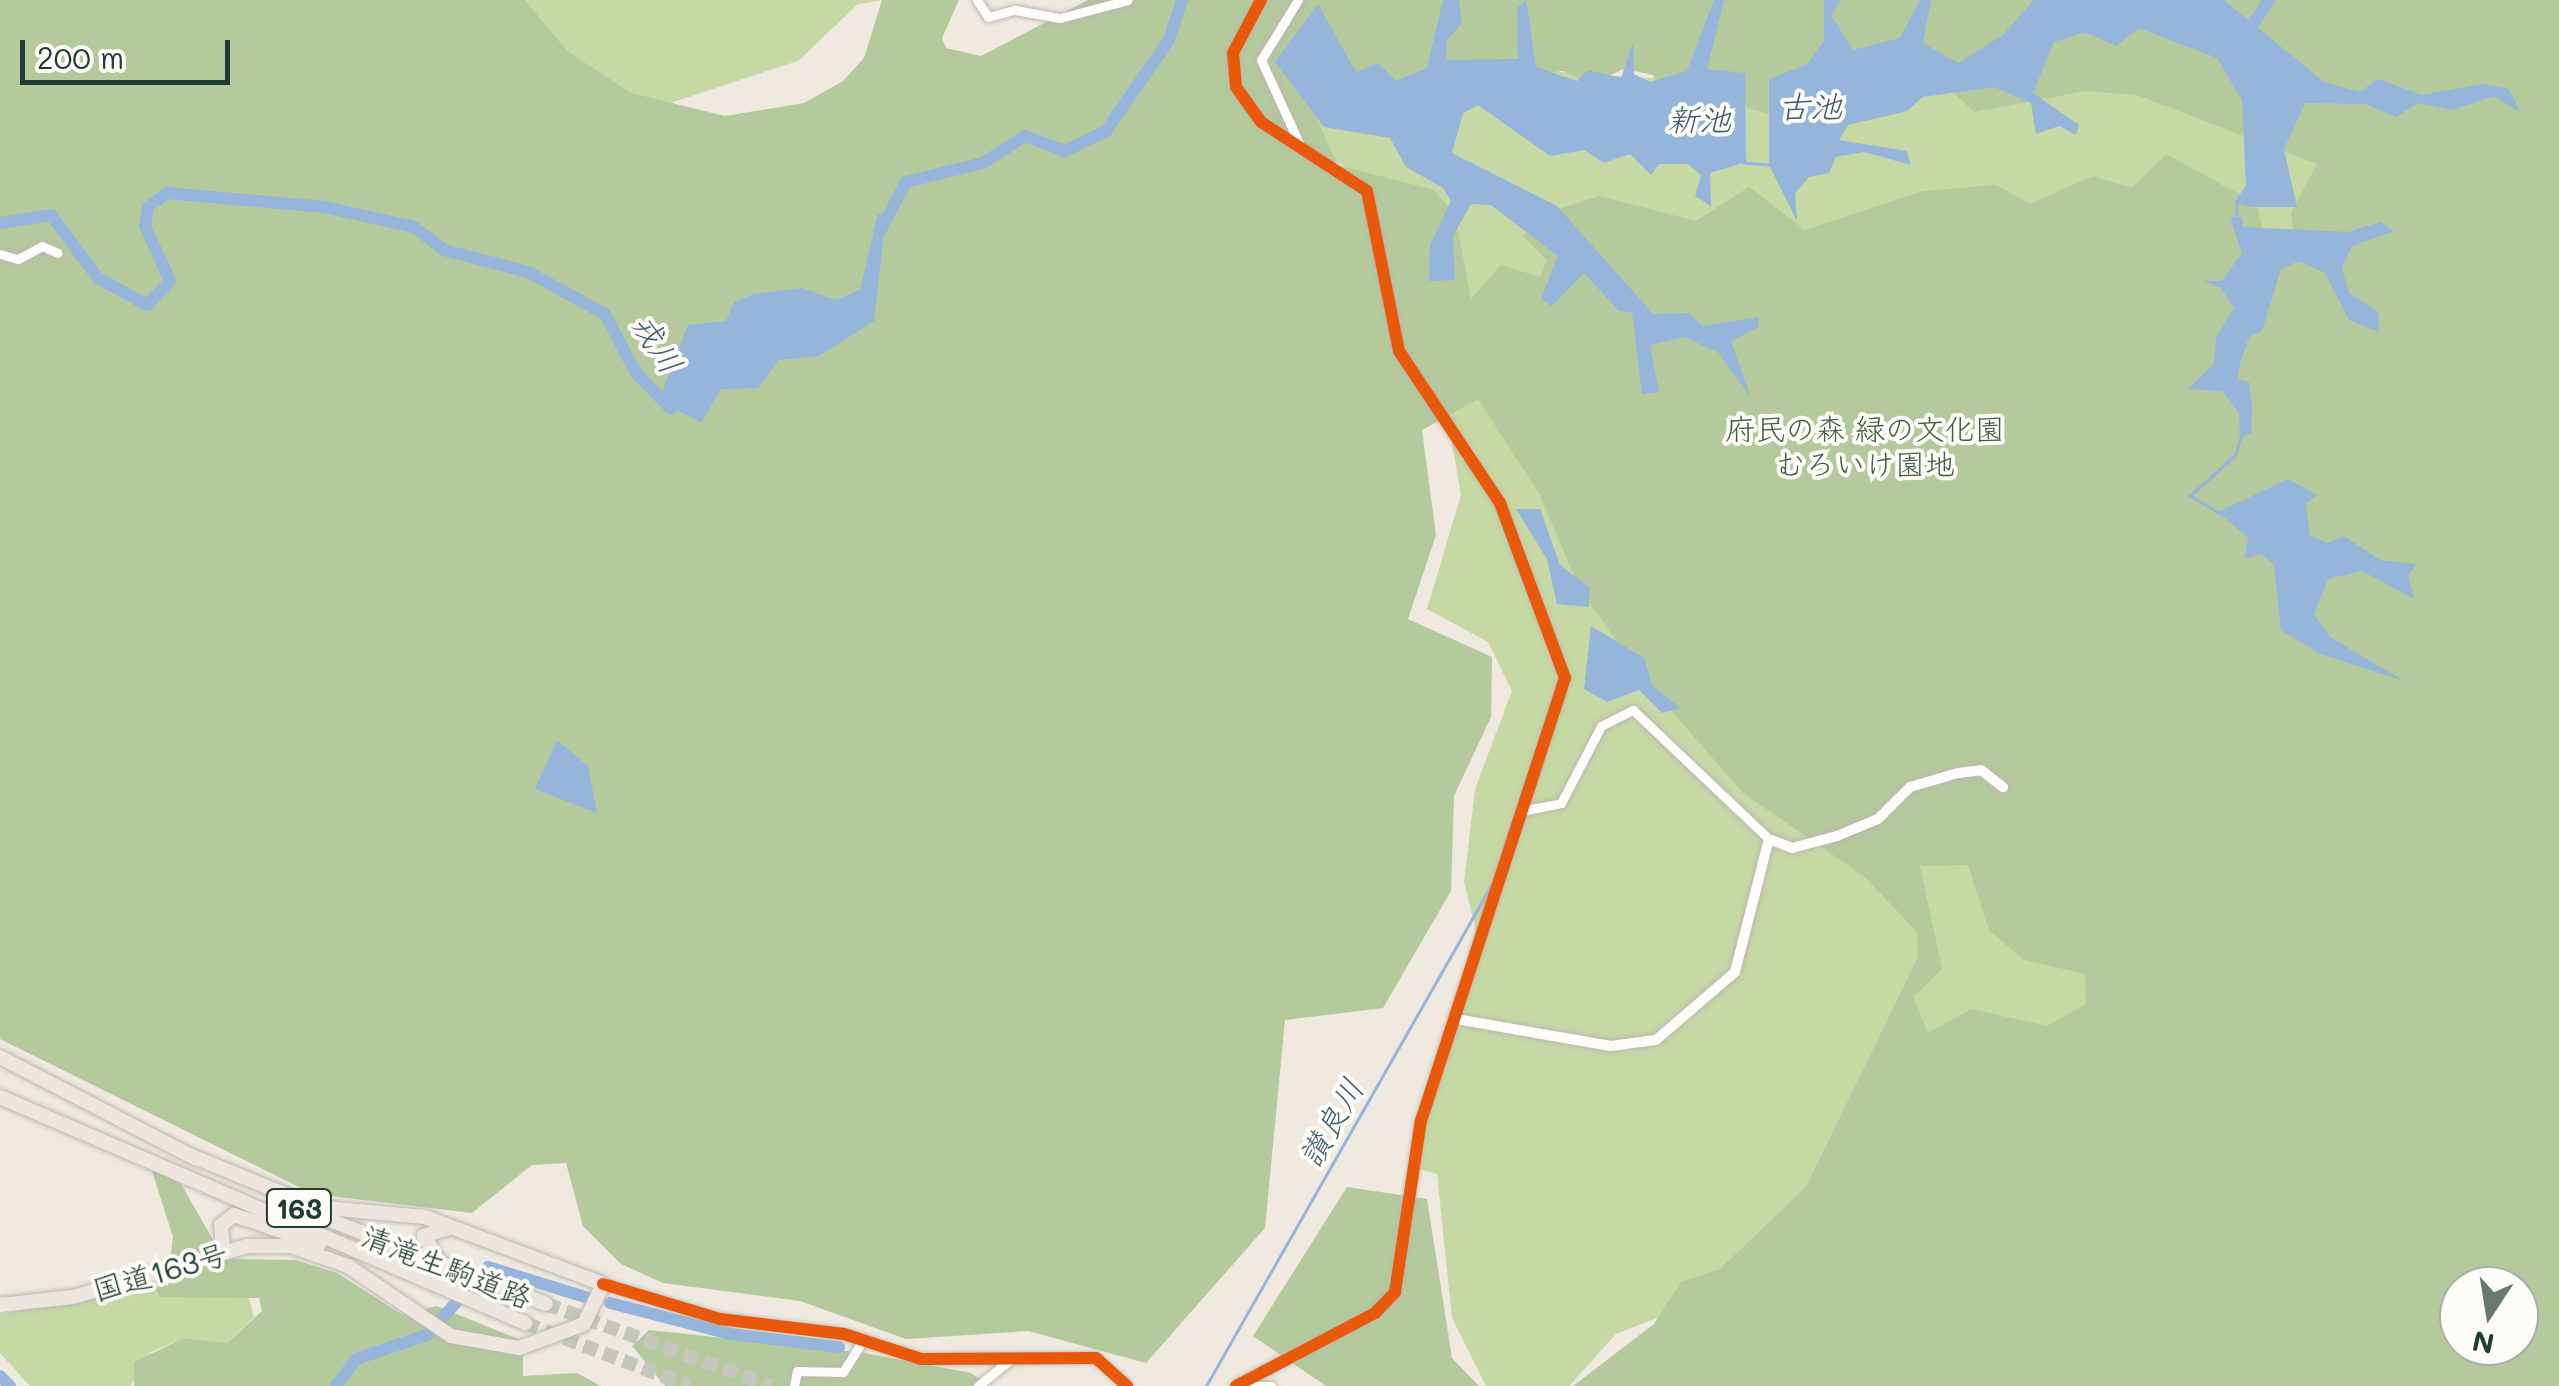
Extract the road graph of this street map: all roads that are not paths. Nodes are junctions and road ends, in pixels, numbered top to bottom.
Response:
1 (977, 0) edge
2 (1128, 0) edge
3 (1261, 0) edge
4 (1298, 0) edge
5 (1299, 143) junction
6 (58, 253) dead end
7 (0, 254) edge
8 (2003, 786) dead end
9 (1526, 810) junction
10 (1769, 838) junction
11 (1456, 1019) junction
12 (0, 1057) edge
13 (0, 1097) edge
14 (189, 1155) junction
15 (467, 1236) junction
16 (223, 1251) junction
17 (408, 1275) junction
18 (476, 1278) junction
19 (603, 1284) junction
20 (546, 1304) tunnel mouth
21 (0, 1305) edge
22 (526, 1323) tunnel mouth
23 (863, 1340) junction
24 (1011, 1358) junction
25 (794, 1386) edge
26 (978, 1386) edge
27 (1127, 1386) edge
28 (1236, 1386) edge
29 (1271, 1386) edge

1 - 2 street
3 - 5 street
4 - 5 street
5 - 9 street
6 - 7 street
8 - 10 street
9 - 10 street
9 - 11 street
10 - 11 street
11 - 28 street
12 - 14 highway, 清滝生駒道路 / 163
13 - 17 highway, 清滝生駒道路 / 163
14 - 15 highway, 163
14 - 18 highway, 清滝生駒道路 / 163
15 - 18 highway, 163
15 - 19 highway, 163
16 - 17 highway, 163
16 - 19 highway, 国道163号 / 163
16 - 21 highway, 国道163号 / 163
17 - 22 highway, 清滝生駒道路 / 163
18 - 20 highway, 清滝生駒道路 / 163
19 - 23 street
23 - 24 street
23 - 25 street
24 - 26 street
24 - 27 street
28 - 29 street

